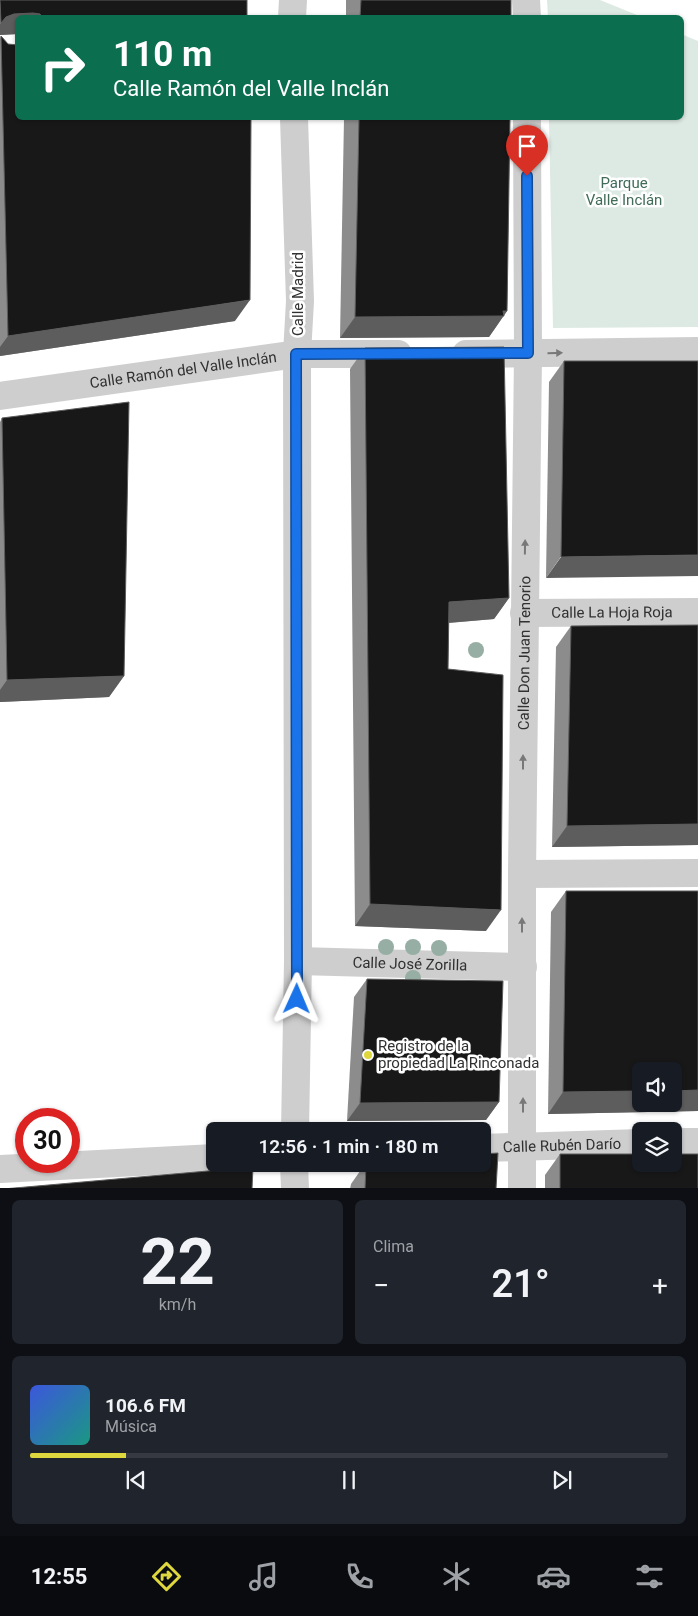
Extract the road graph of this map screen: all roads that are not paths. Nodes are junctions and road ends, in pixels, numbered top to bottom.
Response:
1 (293, 0) edge
2 (526, 0) edge
3 (292, 15) edge
4 (526, 15) edge
5 (294, 120) edge
6 (527, 120) edge
7 (698, 351) edge
8 (528, 353) junction
9 (296, 354) junction
10 (0, 396) edge
11 (698, 612) edge
12 (524, 613) junction
13 (698, 873) edge
14 (522, 874) junction
15 (298, 961) junction
16 (523, 967) junction
17 (295, 1122) edge
18 (682, 1142) edge
19 (698, 1142) edge
20 (632, 1143) edge
21 (523, 1147) junction
22 (491, 1148) edge
23 (206, 1158) edge
24 (0, 1169) edge
25 (294, 1172) edge
26 (295, 1188) edge
27 (522, 1188) edge

1 - 3 street
2 - 4 street
5 - 9 street, Calle Madrid
6 - 8 street, Calle Don Juan Tenorio
8 -> 7 street, Calle Ramón del Valle Inclán
8 - 9 street, Calle Ramón del Valle Inclán
12 -> 8 street, Calle Don Juan Tenorio
9 - 10 street, Calle Ramón del Valle Inclán
9 - 15 street, Calle Madrid
11 - 12 street, Calle La Hoja Roja
14 -> 12 street, Calle Don Juan Tenorio
13 - 14 street
16 -> 14 street, Calle Don Juan Tenorio
15 - 16 street, Calle José Zorilla
15 - 17 street, Calle Madrid
21 -> 16 street, Calle Don Juan Tenorio
18 - 19 street
20 - 21 street, Calle Rubén Darío
21 - 22 street, Calle Rubén Darío
21 - 27 street, Calle Don Juan Tenorio
23 - 24 street
25 - 26 street

